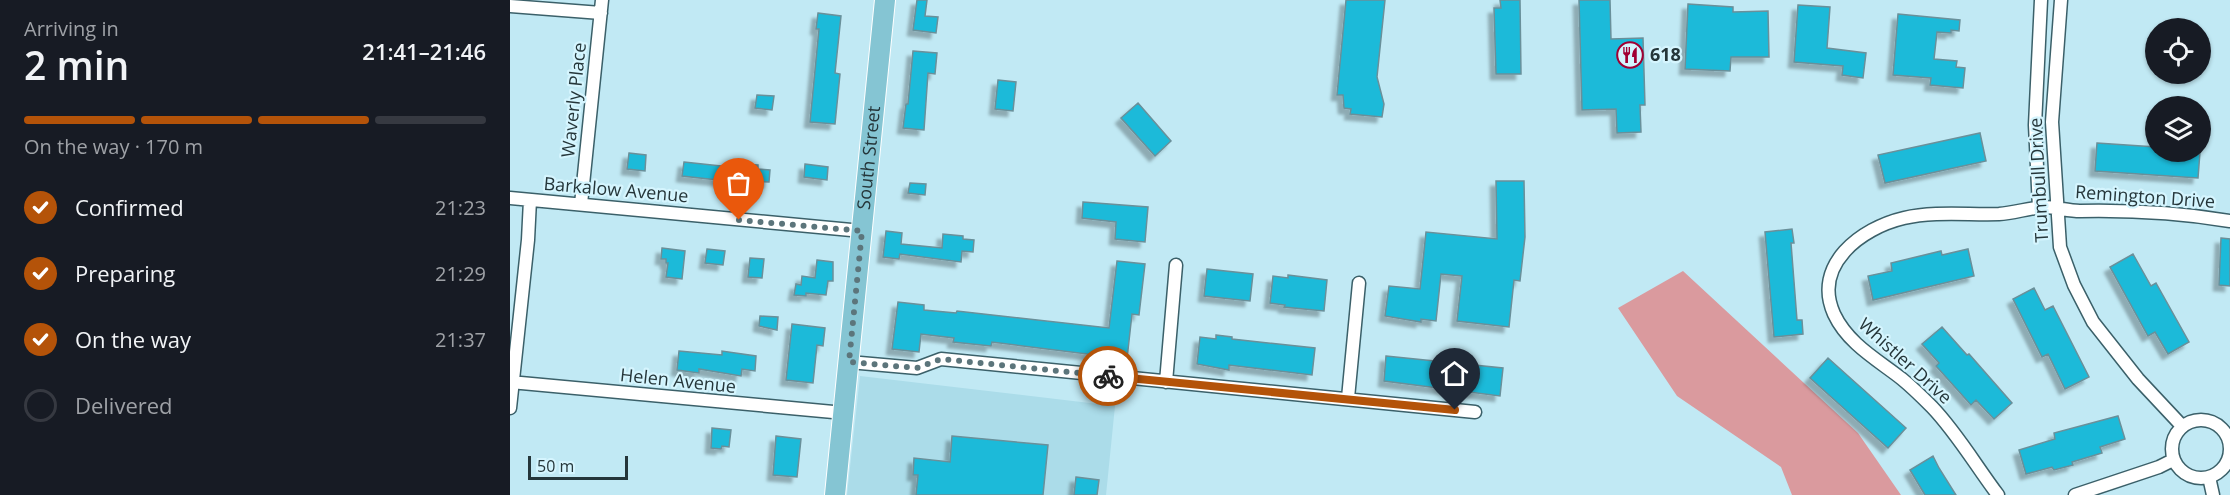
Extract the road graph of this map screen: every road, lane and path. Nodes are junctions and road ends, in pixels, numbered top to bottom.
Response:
1 (602, 0) edge
2 (885, 0) edge
3 (2042, 0) edge
4 (2061, 0) edge
5 (510, 6) edge
6 (601, 13) junction
7 (510, 198) edge
8 (530, 200) junction
9 (581, 204) junction
10 (2039, 208) junction
11 (2057, 208) junction
12 (2230, 221) edge
13 (862, 231) junction
14 (1176, 265) dead end
15 (1359, 283) dead end
16 (849, 362) junction
17 (511, 382) edge
18 (1166, 382) junction
19 (1348, 398) junction
20 (510, 408) edge
21 (1475, 412) dead end
22 (844, 413) junction
23 (2182, 426) junction
24 (2230, 443) edge
25 (2173, 460) junction
26 (2209, 477) junction
27 (835, 495) edge
28 (1998, 495) edge
29 (2075, 495) edge
30 (2213, 495) edge

1 - 6 street, Waverly Place
2 - 13 main road, South Street
3 - 10 street, Trumbull Drive
4 - 11 street, Trumbull Drive
5 - 6 street
6 - 9 street, Waverly Place
7 - 8 street, Barkalow Avenue
8 - 9 street, Barkalow Avenue
8 - 17 street
9 - 13 street, Barkalow Avenue
10 - 11 street, Whistler Drive
10 - 28 street, Whistler Drive
11 - 12 street, Remington Drive
11 - 23 street, Trumbull Drive
13 - 16 main road, South Street
14 - 18 street
15 - 19 street
16 - 18 street
16 - 22 main road, South Street
17 - 20 street
17 - 22 street, Helen Avenue
18 - 19 street
19 - 21 street
22 - 27 main road, South Street
23 - 24 street
23 - 25 street
24 - 26 street
25 - 26 street
25 - 29 street
26 - 30 street

